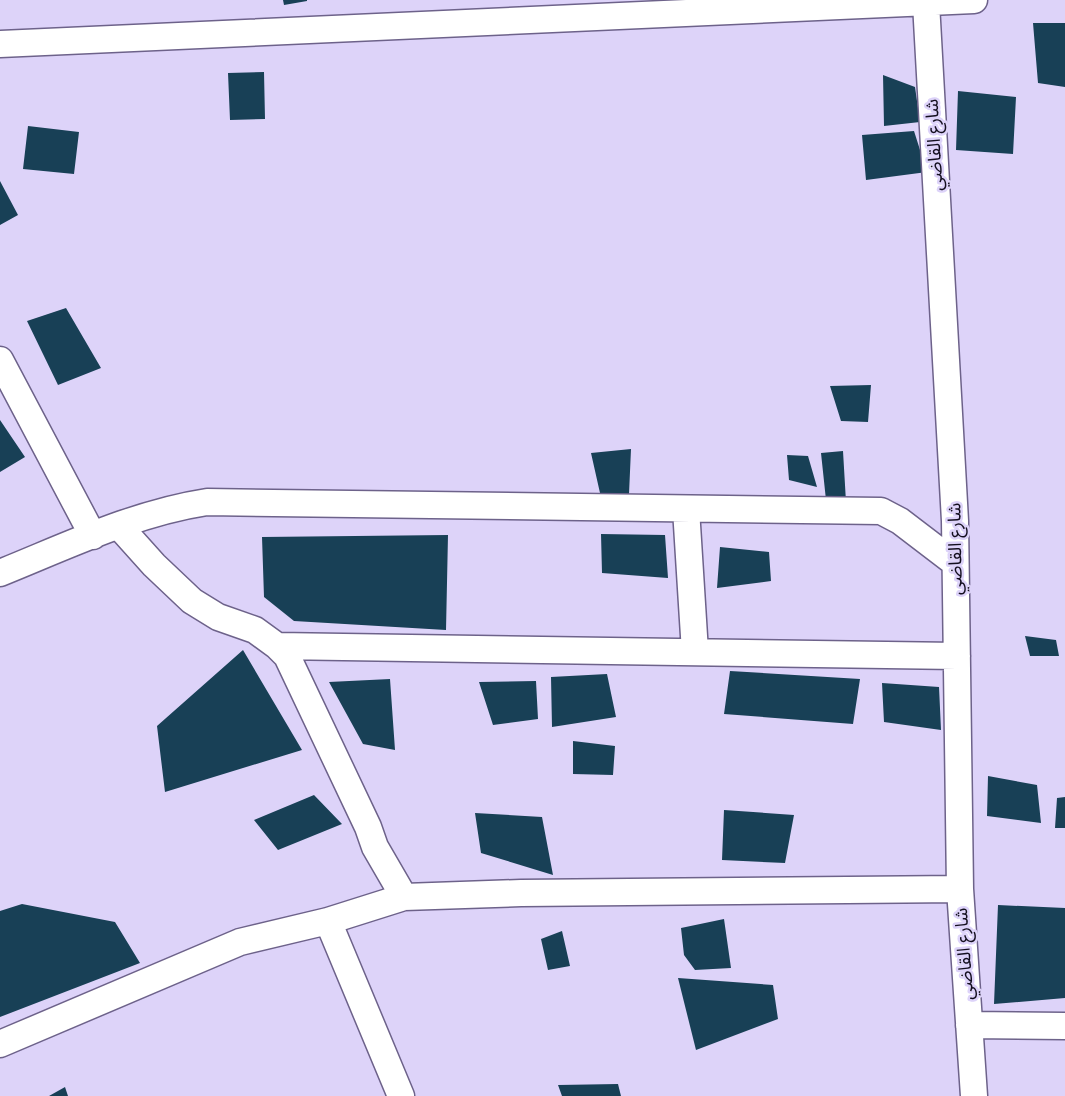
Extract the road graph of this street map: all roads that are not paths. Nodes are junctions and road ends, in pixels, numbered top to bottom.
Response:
1 (974, 0) edge
2 (926, 3) junction
3 (0, 44) edge
4 (0, 360) edge
5 (686, 509) junction
6 (119, 526) junction
7 (93, 536) junction
8 (955, 563) junction
9 (0, 572) edge
10 (277, 646) junction
11 (695, 652) junction
12 (957, 656) junction
13 (960, 889) junction
14 (404, 897) junction
15 (328, 920) junction
16 (969, 1025) junction
17 (1065, 1026) edge
18 (0, 1044) edge
19 (402, 1096) edge
20 (974, 1096) edge

1 - 2 street
2 - 3 street
2 - 8 street, شارع القاضي
4 - 7 street
5 - 6 street
5 - 8 street
5 - 11 street
6 - 7 street
6 - 10 street
7 - 9 street
8 - 12 street, شارع القاضي
10 - 11 street
10 - 14 street
11 - 12 street
12 - 13 street, شارع القاضي
13 - 14 street
13 - 16 street, شارع القاضي
14 - 15 street
15 - 18 street
15 - 19 street
16 - 17 street
16 - 20 street, شارع القاضي

